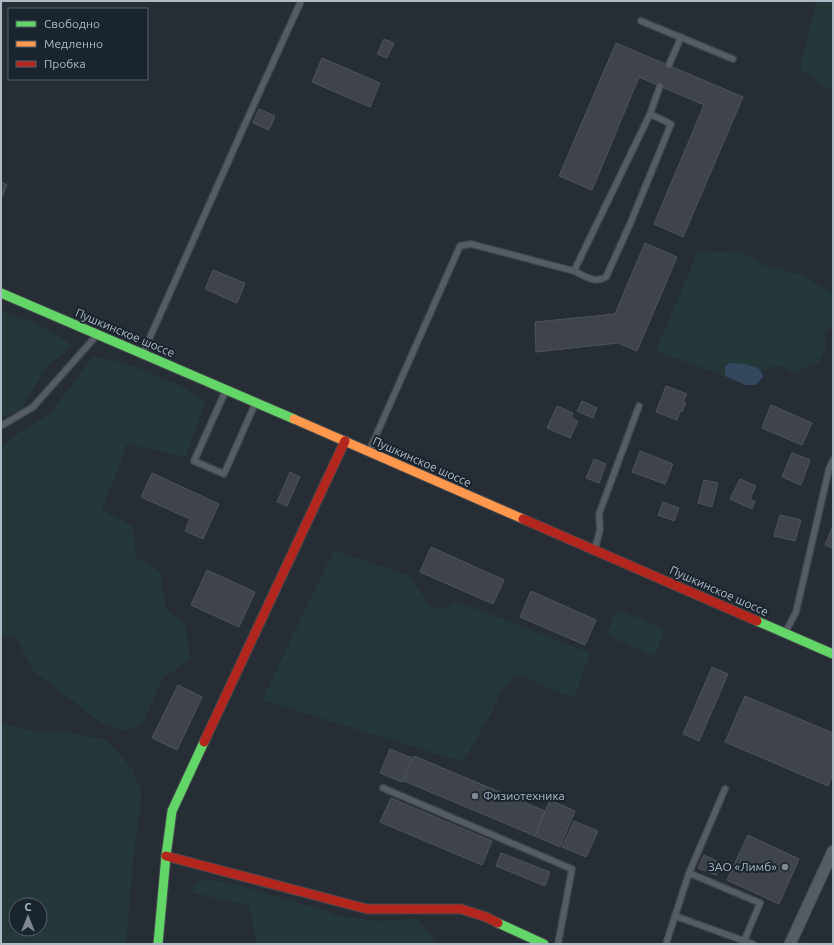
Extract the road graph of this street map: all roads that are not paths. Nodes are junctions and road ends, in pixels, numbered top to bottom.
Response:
1 (301, 1) edge
2 (641, 21) dead end
3 (681, 38) junction
4 (732, 59) dead end
5 (669, 65) dead end
6 (660, 86) dead end
7 (650, 114) junction
8 (574, 271) junction
9 (1, 293) edge
10 (98, 334) junction
11 (143, 353) junction
12 (226, 390) junction
13 (256, 402) junction
14 (639, 406) dead end
15 (1, 426) edge
16 (344, 441) junction
17 (369, 452) junction
18 (833, 460) edge
19 (594, 550) junction
20 (785, 633) junction
21 (833, 654) edge
22 (383, 788) dead end
23 (725, 789) dead end
24 (833, 851) edge
25 (166, 856) junction
26 (688, 873) junction
27 (675, 916) junction
28 (744, 940) junction
29 (158, 944) edge
30 (544, 944) edge
31 (558, 944) edge
32 (666, 944) edge
33 (753, 944) edge
34 (790, 944) edge

1 - 11 lane
2 - 3 lane
3 - 4 lane
3 - 5 lane
6 - 7 lane
7 - 8 lane
7 - 8 lane
8 - 17 lane
9 - 10 street, Пушкинское шоссе
10 - 11 street, Пушкинское шоссе
10 - 15 lane
11 - 12 street, Пушкинское шоссе
12 - 13 street, Пушкинское шоссе
12 - 13 lane
13 - 16 street, Пушкинское шоссе
14 - 19 lane
16 - 17 street, Пушкинское шоссе
16 - 25 street
17 - 19 street, Пушкинское шоссе
18 - 20 lane
19 - 20 street, Пушкинское шоссе
20 - 21 street, Пушкинское шоссе
22 - 31 lane
23 - 26 lane
24 - 34 street
25 - 29 street
25 - 30 street
26 - 27 lane
26 - 28 lane
27 - 28 lane
27 - 32 lane
28 - 33 lane

